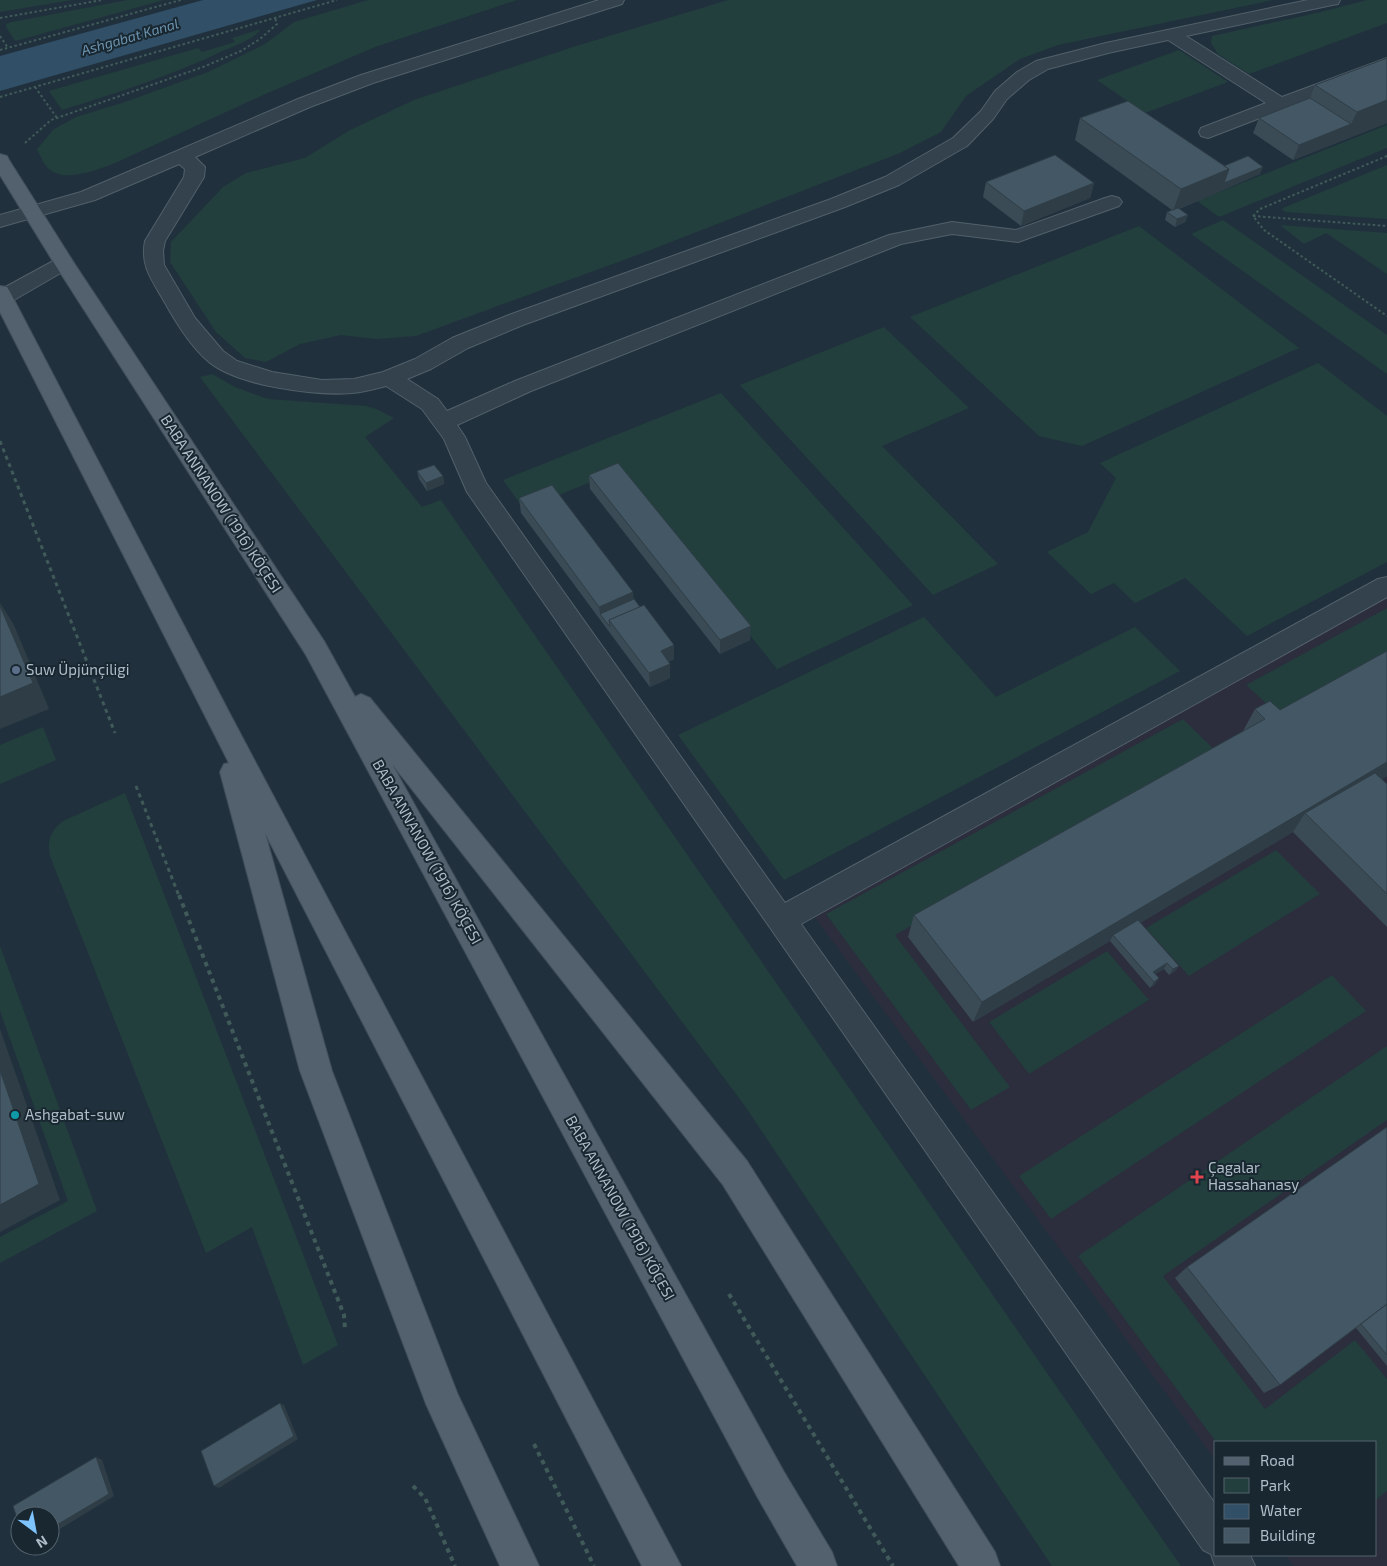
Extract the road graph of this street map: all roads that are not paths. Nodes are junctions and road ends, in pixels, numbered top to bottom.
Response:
1 (616, 0) edge
2 (1332, 0) edge
3 (1172, 35) junction
4 (1387, 63) edge
5 (1280, 104) junction
6 (1208, 132) dead end
7 (182, 156) junction
8 (0, 160) edge
9 (1112, 202) dead end
10 (32, 211) junction
11 (0, 221) edge
12 (64, 263) junction
13 (1, 296) edge
14 (389, 378) junction
15 (443, 422) junction
16 (1387, 586) edge
17 (315, 648) junction
18 (221, 722) junction
19 (781, 920) junction
20 (1214, 1534) edge
21 (661, 1564) edge
22 (520, 1566) edge
23 (818, 1566) edge
24 (981, 1566) edge

1 - 7 street
2 - 3 street
3 - 5 street
3 - 14 street
4 - 5 street
5 - 6 street
7 - 10 street
7 - 14 street
8 - 10 main road, BABA ANNANOW (1916) KÖÇESI
9 - 15 street
10 - 11 street
10 - 12 main road, BABA ANNANOW (1916) KÖÇESI
12 - 13 street
12 - 17 main road, BABA ANNANOW (1916) KÖÇESI
13 - 18 main road
14 - 15 street
15 - 19 street
16 - 19 street
17 - 23 main road, BABA ANNANOW (1916) KÖÇESI
17 - 24 main road
18 - 21 main road
18 - 22 main road
19 - 20 street

